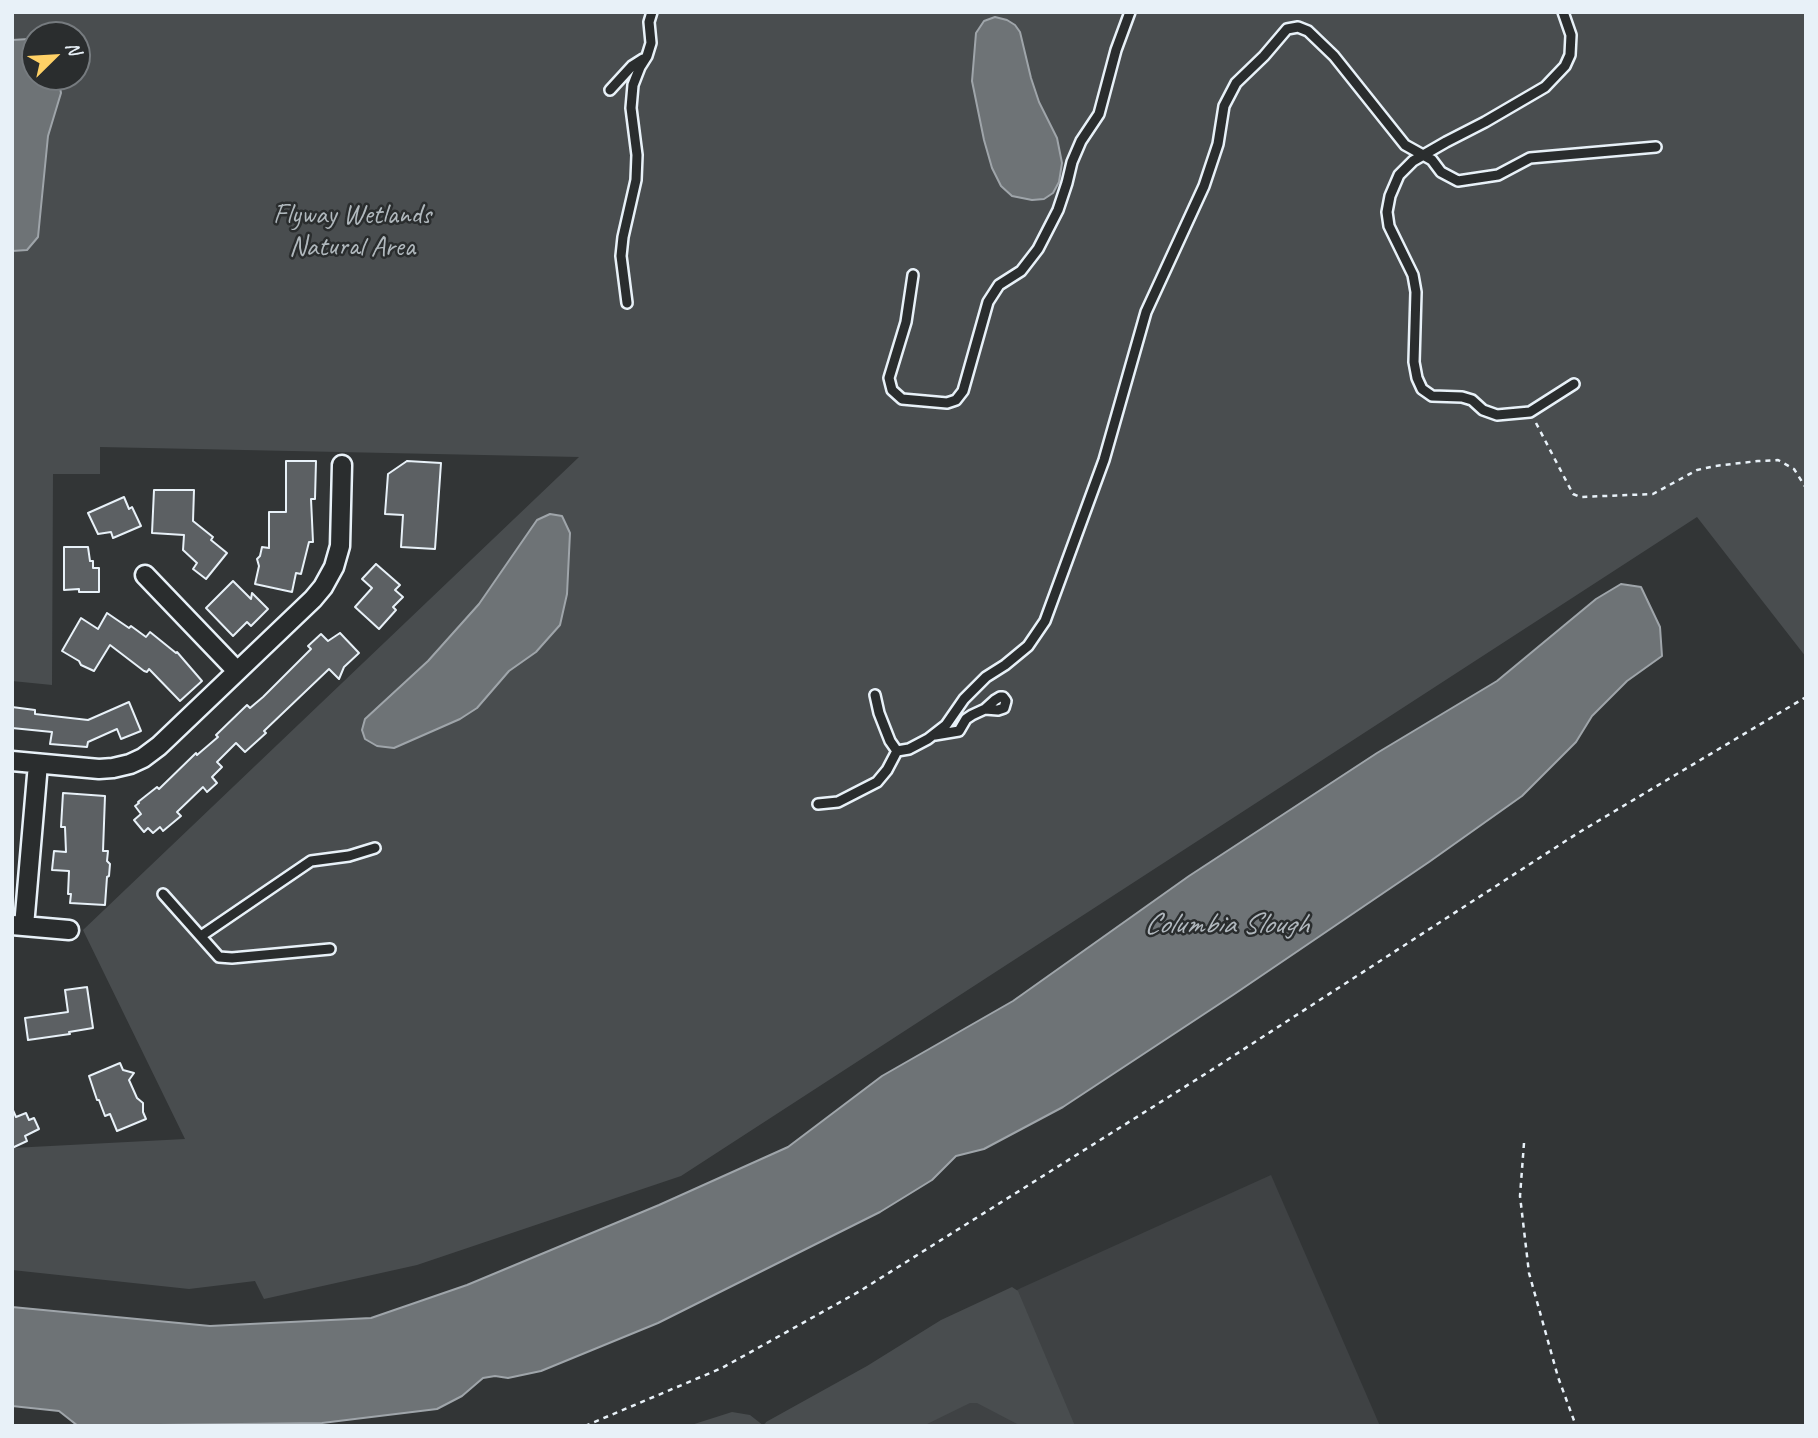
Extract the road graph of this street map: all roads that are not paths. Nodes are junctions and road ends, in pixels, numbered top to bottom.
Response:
1 (652, 12) edge
2 (1130, 12) edge
3 (1563, 12) edge
4 (647, 56) junction
5 (610, 90) dead end
6 (1656, 147) dead end
7 (1422, 155) junction
8 (913, 275) dead end
9 (627, 303) dead end
10 (1574, 384) dead end
11 (342, 465) dead end
12 (145, 575) dead end
13 (237, 671) junction
14 (875, 695) dead end
15 (985, 709) dead end
16 (933, 735) junction
17 (897, 751) junction
18 (12, 761) edge
19 (38, 765) junction
20 (818, 804) dead end
21 (375, 848) dead end
22 (163, 894) dead end
23 (18, 925) edge
24 (69, 930) dead end
25 (201, 936) junction
26 (330, 949) dead end

1 - 4 lane
2 - 8 lane
3 - 7 lane
4 - 5 lane
4 - 9 lane
6 - 7 lane
7 - 10 lane
7 - 16 lane
11 - 13 street
12 - 13 street
13 - 19 street
14 - 17 lane
15 - 16 lane
16 - 17 lane
17 - 20 lane
18 - 19 street
19 - 23 street
21 - 25 lane
22 - 25 lane
23 - 24 street
25 - 26 lane

